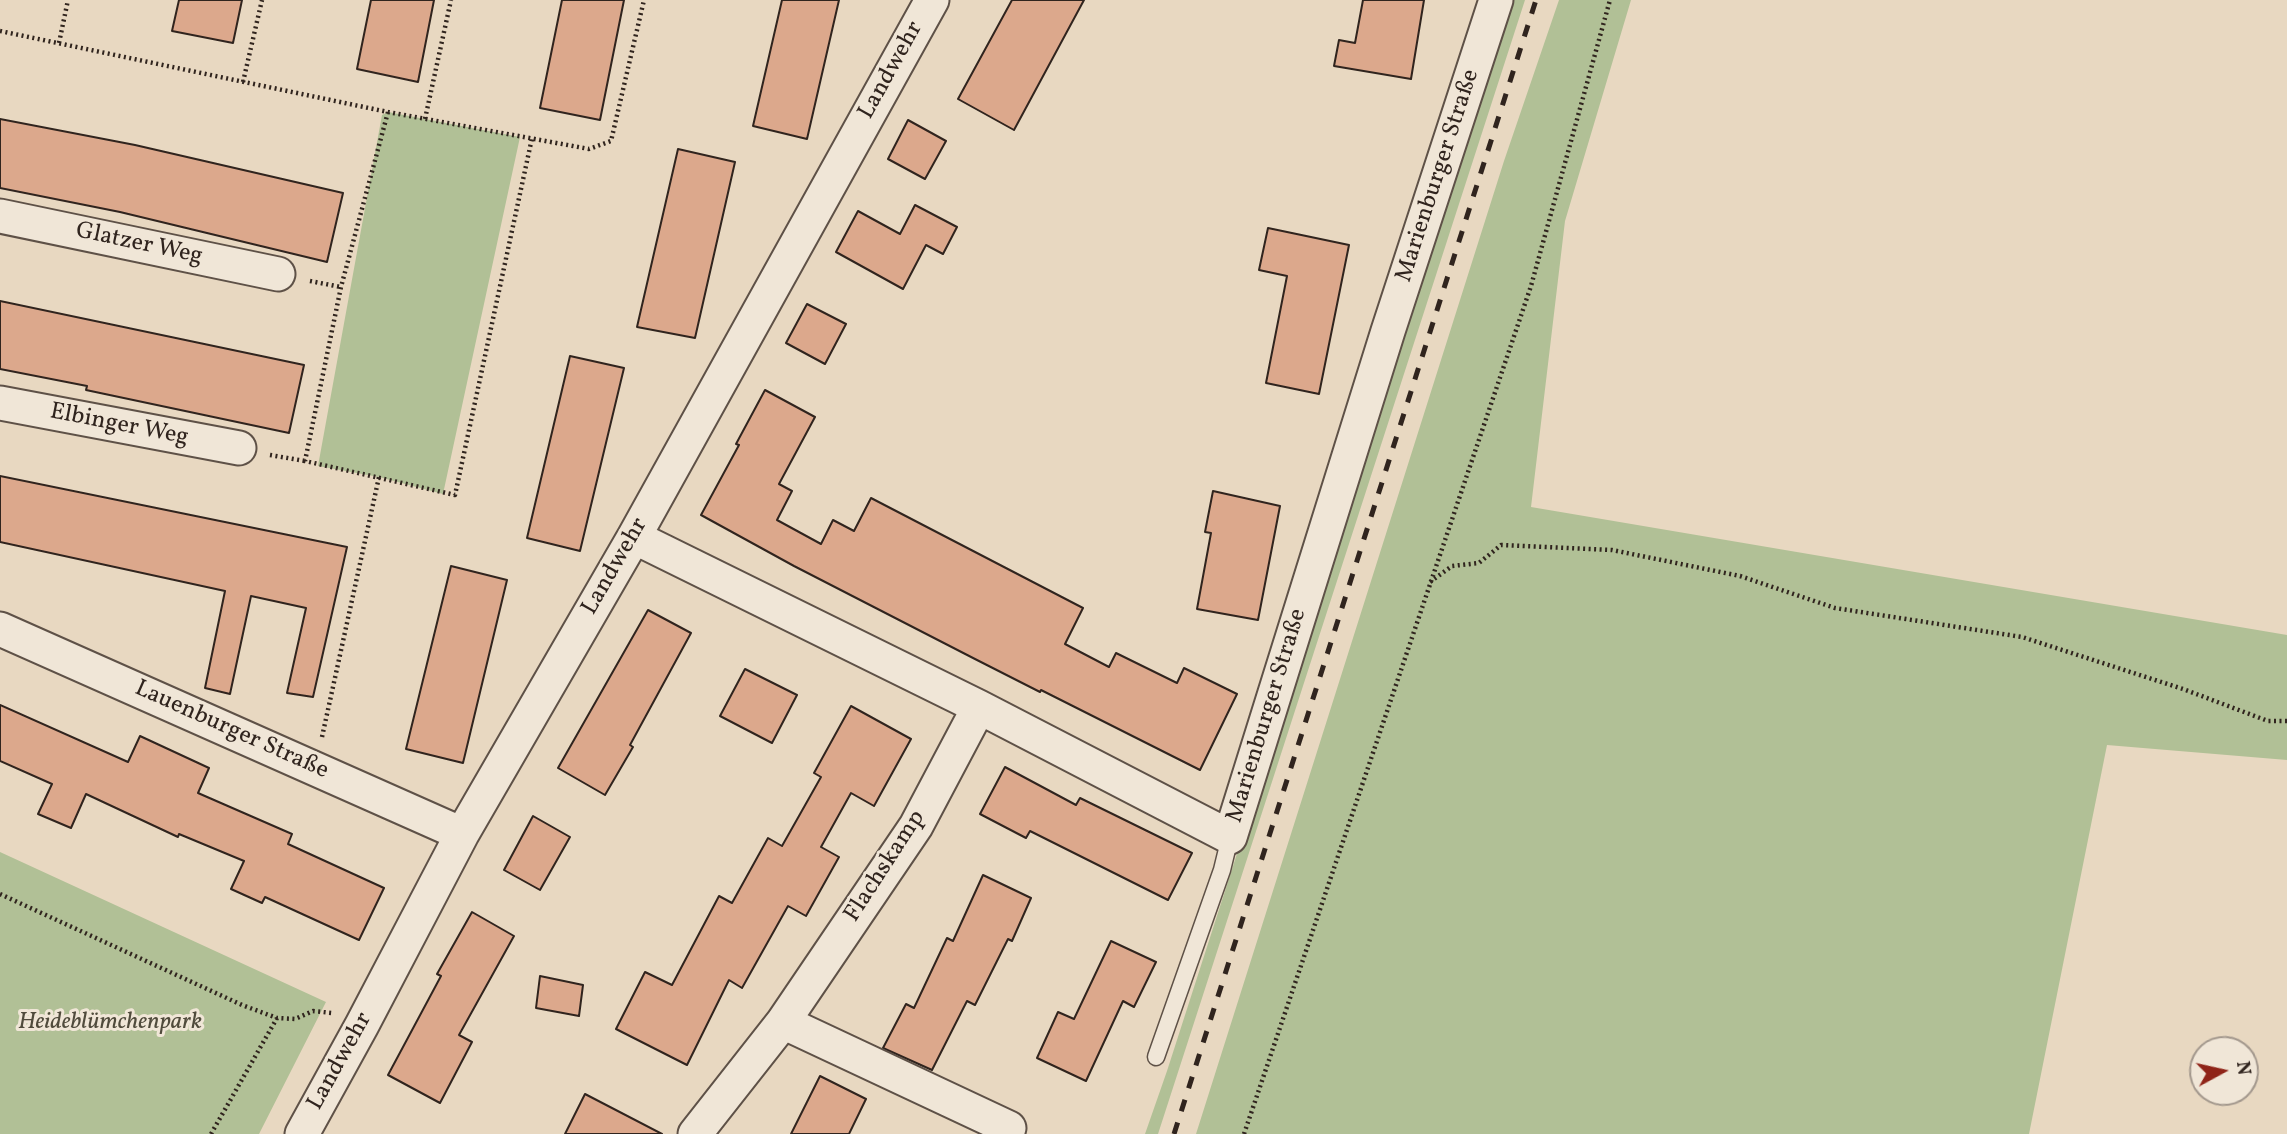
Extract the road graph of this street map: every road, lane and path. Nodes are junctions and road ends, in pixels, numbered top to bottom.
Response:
1 (68, 0) edge
2 (262, 0) edge
3 (451, 0) edge
4 (644, 0) edge
5 (932, 0) edge
6 (1496, 0) edge
7 (1610, 0) edge
8 (0, 31) edge
9 (59, 43) junction
10 (243, 82) junction
11 (388, 112) junction
12 (425, 119) junction
13 (532, 138) junction
14 (0, 216) edge
15 (278, 274) dead end
16 (0, 403) edge
17 (239, 448) dead end
18 (379, 477) junction
19 (634, 537) junction
20 (1429, 582) junction
21 (0, 629) edge
22 (979, 707) junction
23 (2287, 721) edge
24 (315, 768) junction
25 (462, 834) junction
26 (1230, 837) junction
27 (0, 894) edge
28 (277, 1018) junction
29 (783, 1022) junction
30 (362, 1025) junction
31 (1156, 1057) dead end
32 (1009, 1128) dead end
33 (211, 1134) edge
34 (302, 1134) edge
35 (695, 1134) edge
36 (1244, 1134) edge

1 - 9 path
2 - 10 path
3 - 12 path
4 - 13 path
5 - 19 street, Landwehr
6 - 26 street, Marienburger Straße
7 - 20 path
8 - 9 path
9 - 10 path
10 - 11 path
11 - 12 path
11 - 18 path
12 - 13 path
13 - 18 path
14 - 15 street, Glatzer Weg
16 - 17 street, Elbinger Weg
18 - 24 path
19 - 22 street, Marienburger Straße
19 - 25 street, Landwehr
20 - 23 path
20 - 36 path
21 - 24 street, Lauenburger Straße
22 - 26 street, Marienburger Straße
22 - 29 street, Flachskamp
24 - 25 street, Lauenburger Straße
25 - 30 street, Landwehr
26 - 31 lane
27 - 28 path
28 - 30 path
28 - 33 path
29 - 32 street
29 - 35 street, Flachskamp
30 - 34 street, Landwehr

